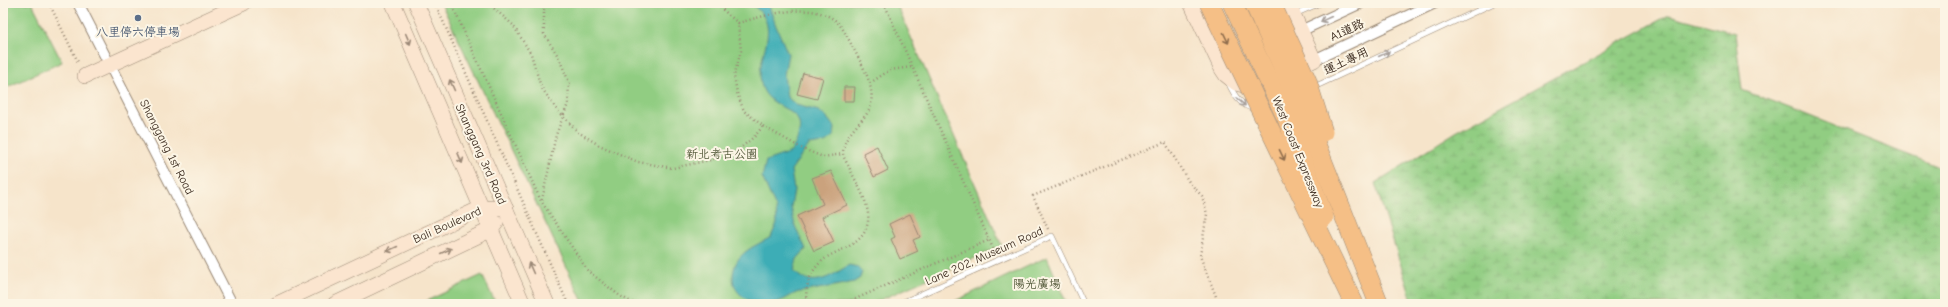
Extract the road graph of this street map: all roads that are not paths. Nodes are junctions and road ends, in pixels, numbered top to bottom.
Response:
1 (78, 3) edge
2 (393, 3) edge
3 (416, 3) edge
4 (1191, 3) edge
5 (1209, 3) edge
6 (1232, 3) edge
7 (1238, 3) edge
8 (1247, 3) edge
9 (1254, 3) edge
10 (1271, 3) edge
11 (1320, 3) edge
12 (1361, 3) edge
13 (1435, 3) edge
14 (1494, 3) edge
15 (237, 5) edge
16 (1291, 9) edge
17 (1259, 31) junction
18 (1301, 31) junction
19 (1267, 47) junction
20 (1314, 60) junction
21 (110, 65) junction
22 (1222, 69) junction
23 (85, 76) road end
24 (1277, 77) junction
25 (481, 208) junction
26 (506, 209) junction
27 (490, 230) junction
28 (232, 304) edge
29 (277, 304) edge
30 (335, 304) edge
31 (523, 304) edge
32 (547, 304) edge
33 (899, 304) edge
34 (1084, 304) edge
35 (1355, 304) edge
36 (1380, 304) edge

1 - 21 street, Shanggang 1st Road
2 -> 25 street, Shanggang 3rd Road
26 -> 3 street, Shanggang 3rd Road
4 - 22 street
5 -> 35 highway, bridge
6 - 35 highway, West Coast Expressway, bridge
7 - 24 street
8 - 17 street
9 - 36 highway, West Coast Expressway, bridge
10 - 36 highway, bridge
11 - 16 lane
12 -> 18 street, A1道路
13 - 20 street, A1道路
22 -> 14 lane, 運土專用
15 - 21 street
16 - 17 lane
16 - 18 street
17 - 19 street
18 - 19 street, A1道路
18 - 20 street
19 - 24 street
20 - 24 street
21 - 23 street
21 - 28 street, Shanggang 1st Road
22 - 24 street
25 - 26 street, Bali Boulevard
25 - 27 street, Shanggang 3rd Road
25 -> 29 street, Bali Boulevard
26 - 27 street, Bali Boulevard
32 -> 26 street, Shanggang 3rd Road
30 -> 27 street, Bali Boulevard
27 - 31 street, Shanggang 3rd Road
33 - 34 lane, Lane 202, Museum Road

